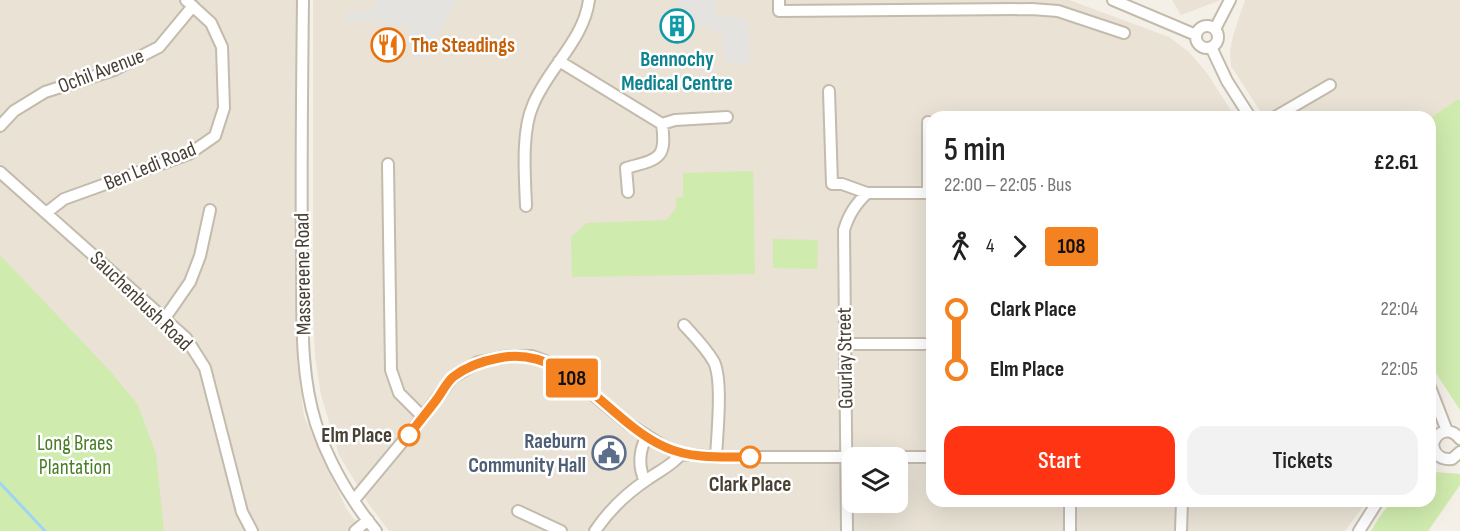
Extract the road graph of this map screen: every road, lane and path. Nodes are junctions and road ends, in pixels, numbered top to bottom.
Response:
1 (303, 0) edge
2 (589, 0) edge
3 (779, 0) edge
4 (1230, 0) edge
5 (1120, 1) edge
6 (190, 3) edge
7 (938, 5) edge
8 (1215, 29) junction
9 (1124, 33) dead end
10 (1196, 35) junction
11 (1211, 47) junction
12 (559, 61) junction
13 (1330, 85) dead end
14 (829, 91) dead end
15 (1246, 111) edge
16 (1285, 111) edge
17 (727, 117) dead end
18 (662, 124) junction
19 (0, 126) edge
20 (388, 165) dead end
21 (0, 172) edge
22 (628, 192) dead end
23 (867, 193) junction
24 (926, 193) edge
25 (526, 206) dead end
26 (210, 210) dead end
27 (46, 213) junction
28 (165, 318) junction
29 (684, 325) dead end
30 (845, 344) junction
31 (926, 344) edge
32 (1436, 404) edge
33 (423, 417) junction
34 (1446, 431) junction
35 (648, 437) junction
36 (1436, 437) edge
37 (1460, 439) edge
38 (847, 447) edge
39 (1460, 452) edge
40 (681, 454) junction
41 (1436, 455) edge
42 (716, 457) junction
43 (842, 457) edge
44 (908, 457) edge
45 (926, 457) edge
46 (645, 481) junction
47 (354, 500) junction
48 (1070, 507) edge
49 (1182, 507) edge
50 (1374, 507) edge
51 (518, 511) dead end
52 (847, 513) edge
53 (368, 520) junction
54 (252, 531) edge
55 (355, 531) edge
56 (376, 531) edge
57 (561, 531) edge
58 (595, 531) edge
59 (847, 531) edge
60 (1070, 531) edge
61 (1181, 531) edge
62 (1359, 531) edge

1 - 47 street, Massereene Road
2 - 12 street
3 - 7 street
4 - 8 street
5 - 10 street
6 - 19 street, Ochil Avenue
6 - 27 street, Ben Ledi Road
7 - 9 street
8 - 10 street
8 - 11 street
10 - 11 street
11 - 15 street
12 - 18 street
12 - 25 street
13 - 16 street
14 - 23 street
17 - 18 street
18 - 22 street
20 - 33 street
21 - 27 street, Sauchenbush Road
23 - 24 street
23 - 30 street, Gourlay Street
26 - 28 street
27 - 28 street, Sauchenbush Road
28 - 54 street, Sauchenbush Road
29 - 42 street
30 - 31 street
30 - 38 street, Gourlay Street
32 - 34 street
33 - 35 street
33 - 47 street
34 - 36 street
34 - 37 street
35 - 40 street
35 - 46 street
39 - 41 street
40 - 42 street
40 - 46 street
42 - 43 street
44 - 45 street
46 - 58 street
47 - 53 street, Massereene Road
48 - 60 street
49 - 61 street
50 - 62 street
51 - 57 street
52 - 59 street, Gourlay Street
53 - 55 street
53 - 56 street, Massereene Road

